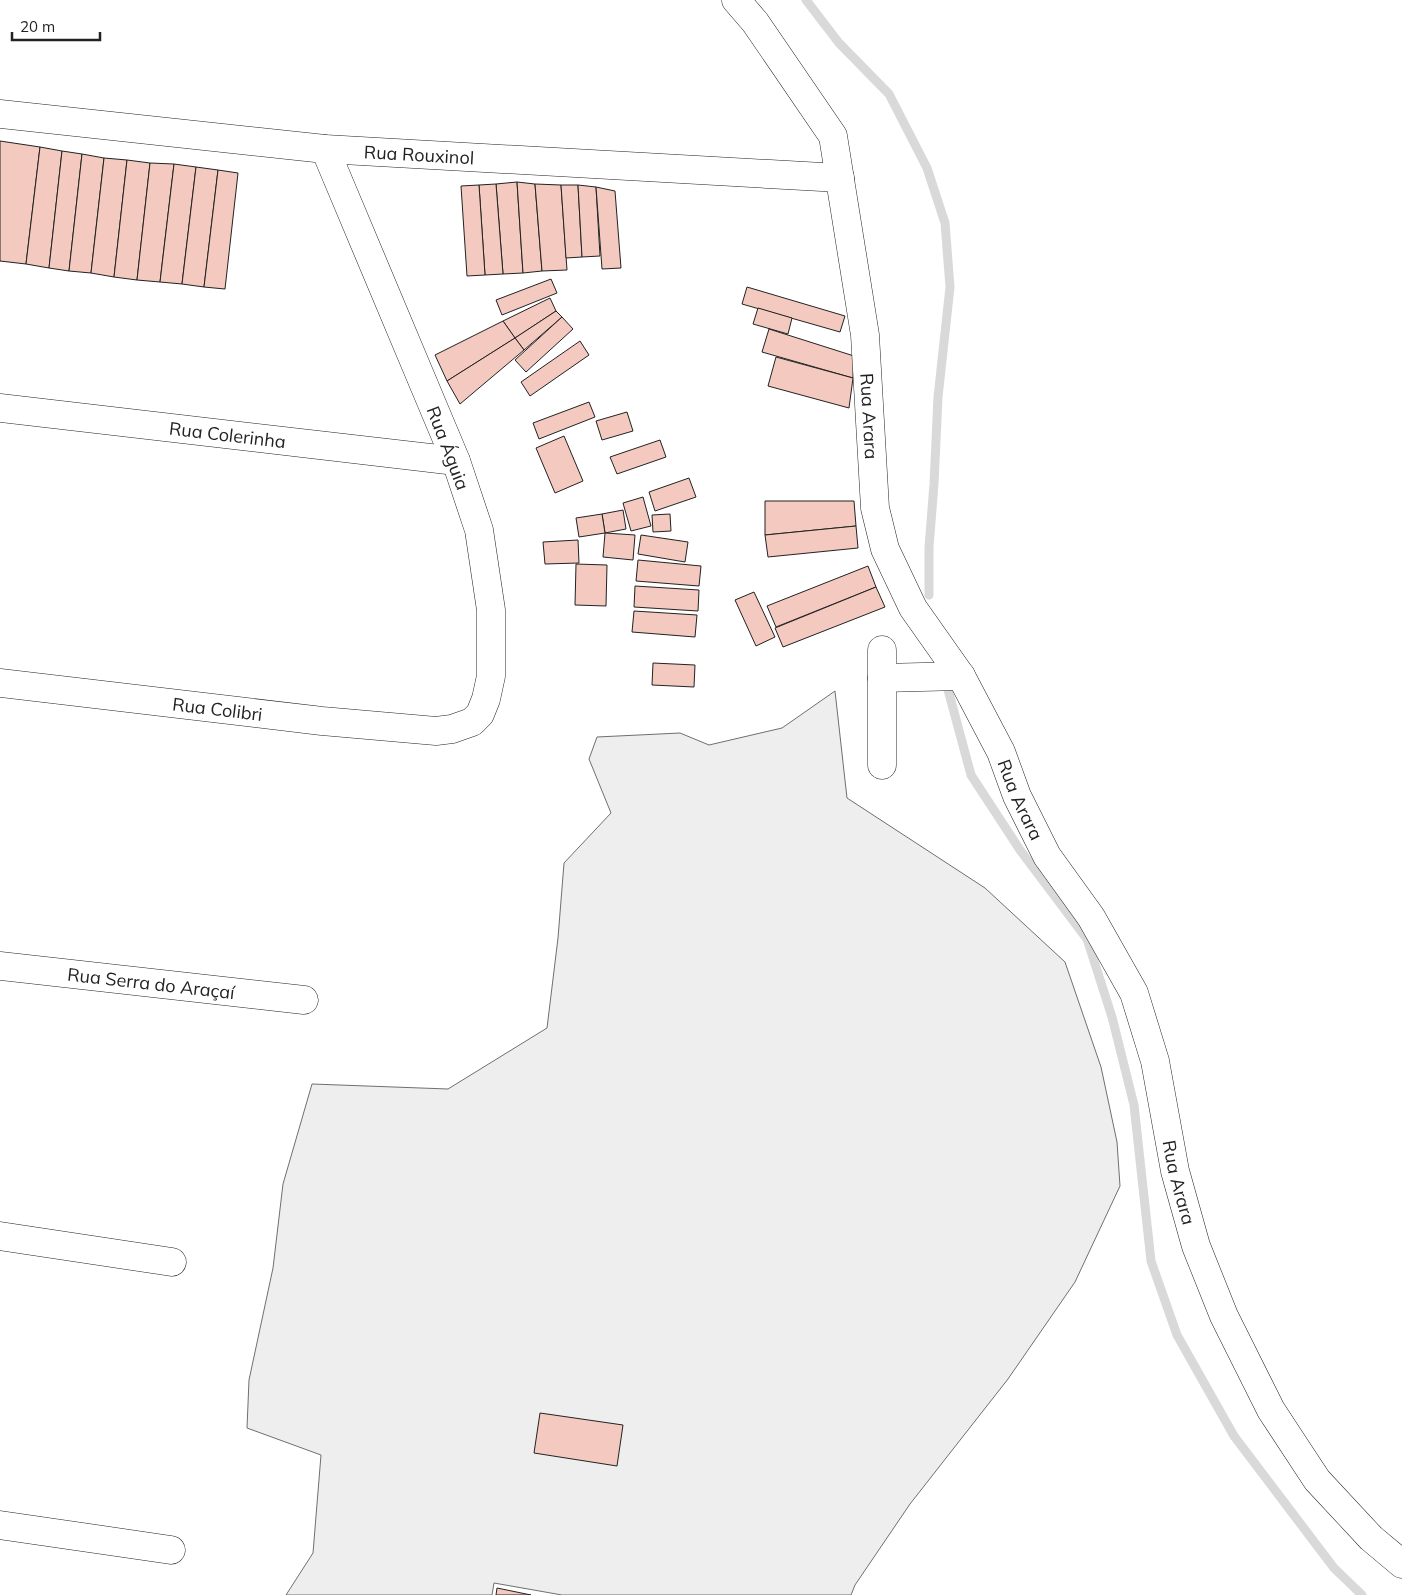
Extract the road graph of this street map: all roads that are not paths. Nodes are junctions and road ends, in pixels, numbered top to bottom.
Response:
1 (736, 0) edge
2 (0, 114) edge
3 (325, 149) junction
4 (840, 178) junction
5 (0, 408) edge
6 (456, 461) junction
7 (882, 650) dead end
8 (961, 676) junction
9 (882, 678) junction
10 (0, 683) edge
11 (436, 731) joint
12 (882, 765) dead end
13 (0, 966) edge
14 (304, 1000) dead end
15 (0, 1236) edge
16 (172, 1262) dead end
17 (0, 1524) edge
18 (171, 1550) dead end
19 (1402, 1564) edge

1 - 4 street, Rua Arara
2 - 3 street, Rua Rouxinol
3 - 4 street, Rua Rouxinol
3 - 6 street, Rua Águia
4 - 8 street, Rua Arara
5 - 6 street, Rua Colerinha
6 - 11 street, Rua Águia
7 - 9 street
8 - 9 street
8 - 19 street, Rua Arara
9 - 12 street
10 - 11 street, Rua Colibri
13 - 14 street, Rua Serra do Araçaí
15 - 16 street
17 - 18 street

